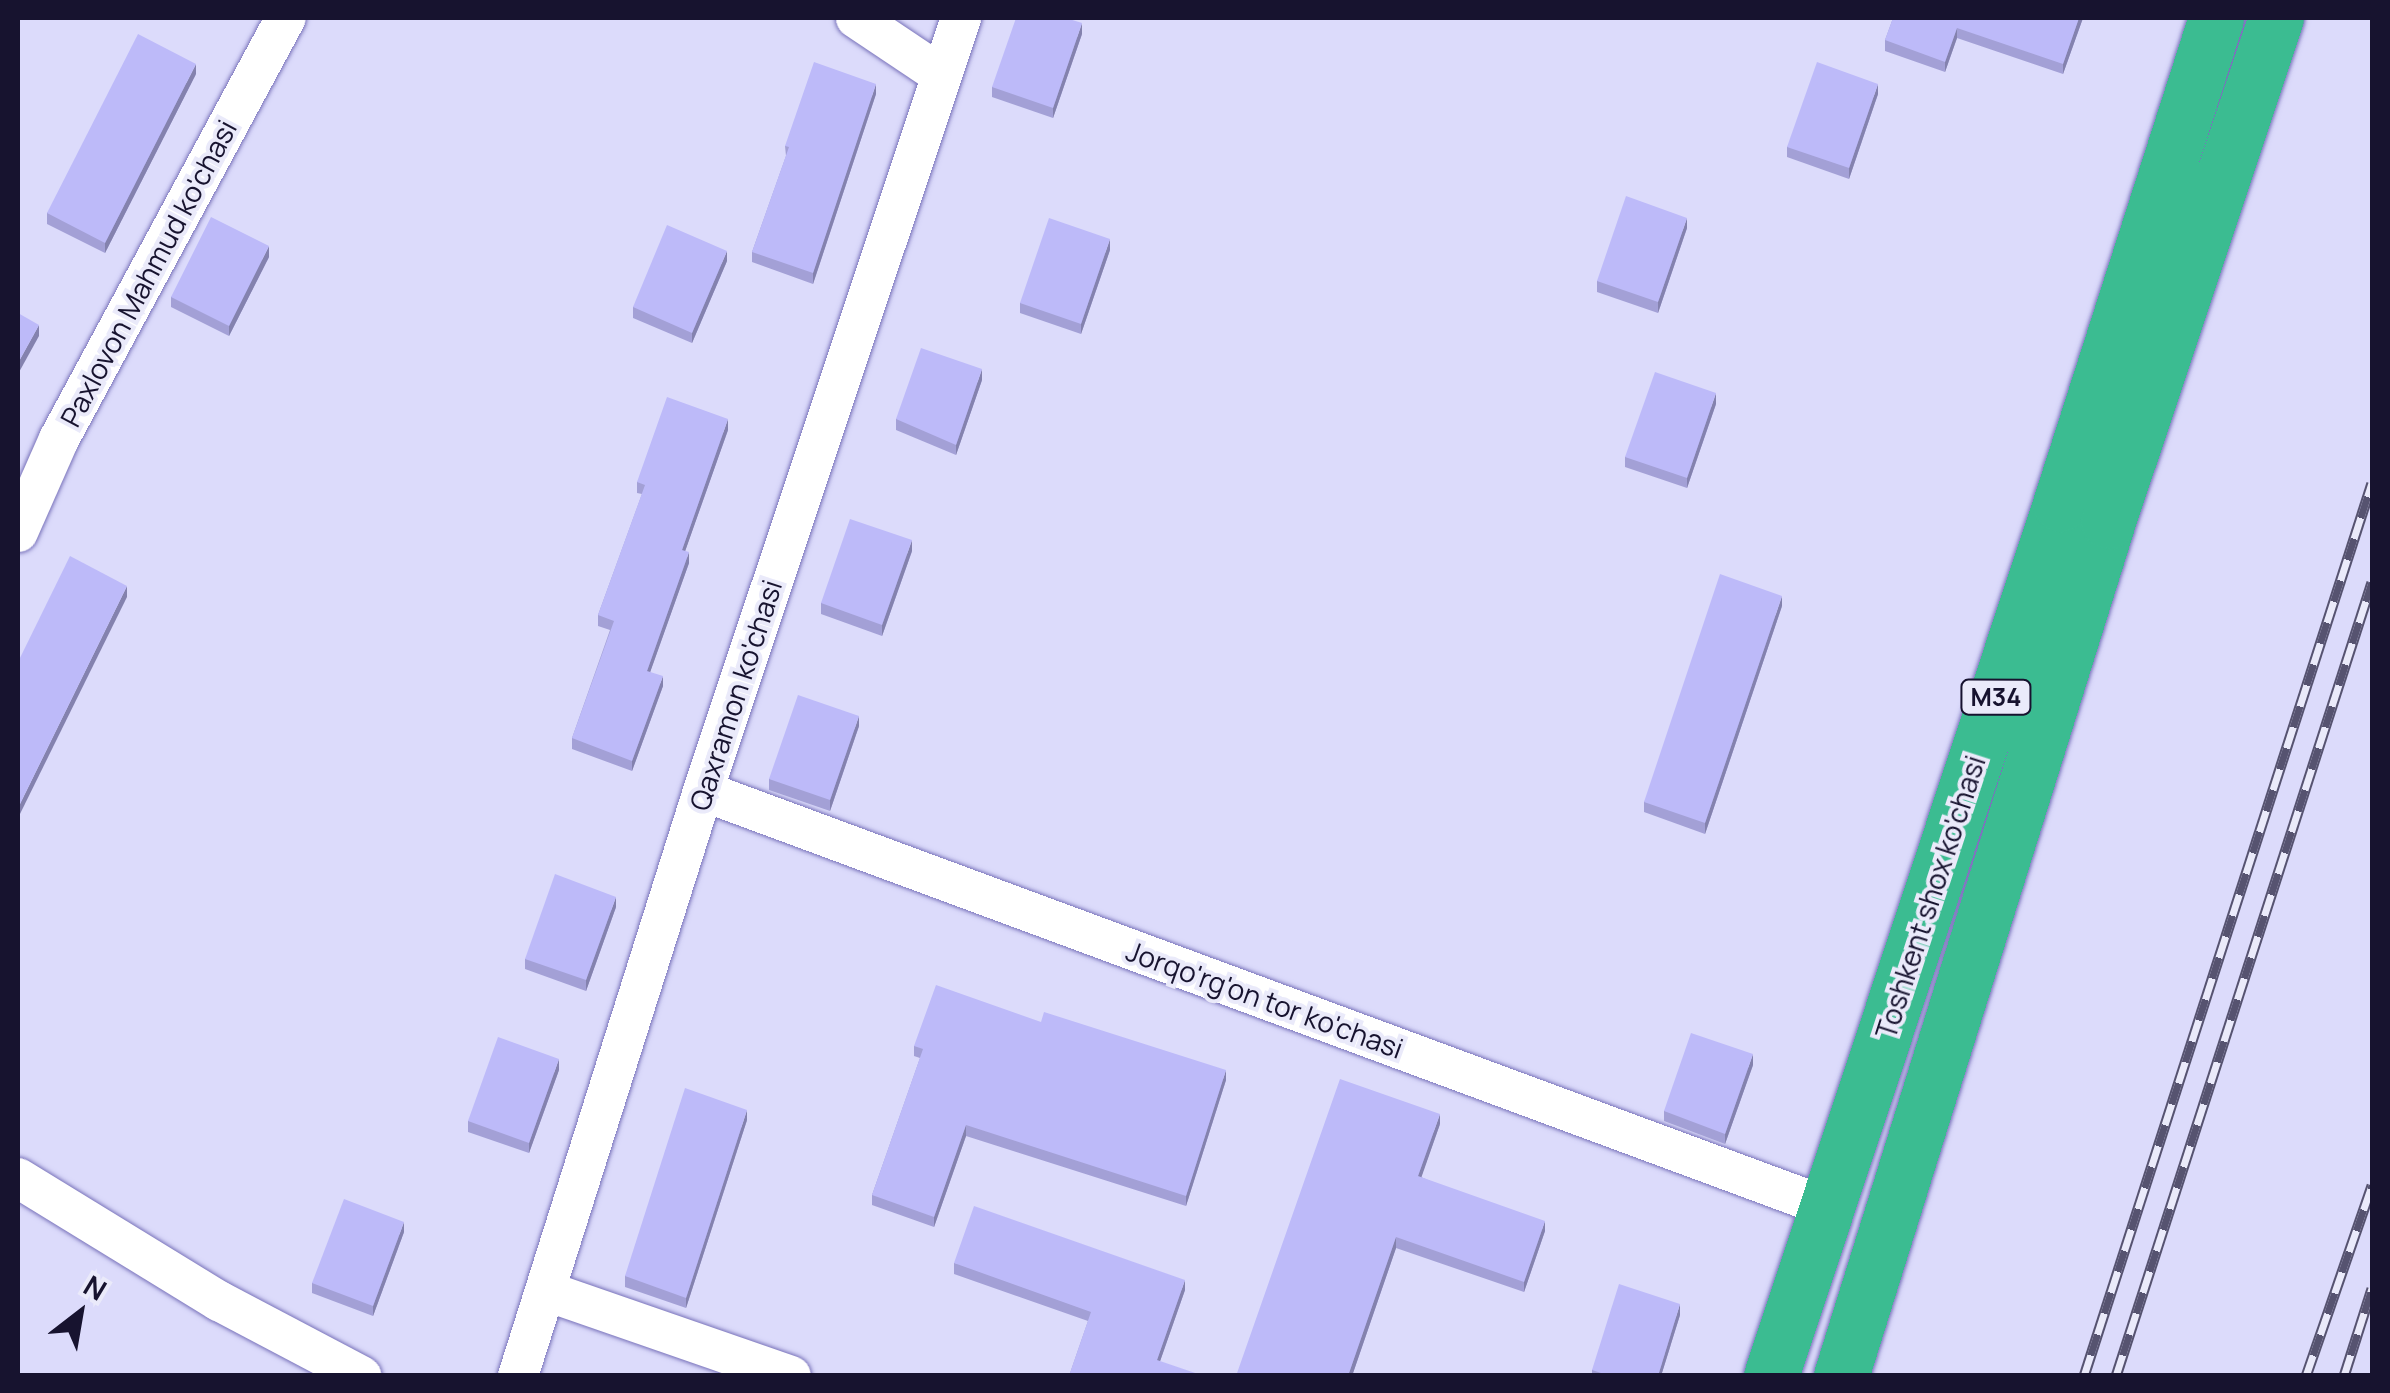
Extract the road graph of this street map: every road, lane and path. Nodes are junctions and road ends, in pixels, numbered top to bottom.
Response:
1 (286, 18) edge
2 (856, 18) edge
3 (961, 18) edge
4 (2216, 18) edge
5 (2276, 18) edge
6 (941, 75) junction
7 (2084, 513) junction
8 (18, 532) edge
9 (703, 792) junction
10 (18, 1178) edge
11 (1827, 1207) junction
12 (546, 1291) junction
13 (361, 1376) edge
14 (518, 1376) edge
15 (790, 1376) edge
16 (1771, 1376) edge
17 (1841, 1376) edge

1 - 8 street, Paxlovon Mahmud ko'chasi
2 - 6 street
3 - 6 street, Qaxramon ko'chasi
4 - 7 highway, Toshkent shox ko'chasi / M34
5 - 7 highway, Toshkent shox ko'chasi / M34
6 - 9 street, Qaxramon ko'chasi
7 - 11 highway, Toshkent shox ko'chasi / M34
7 - 17 highway, Toshkent shox ko'chasi / M34
9 - 11 street, Jorqo'rg'on tor ko'chasi
9 - 12 street, Qaxramon ko'chasi
10 - 13 street
11 - 16 highway, Toshkent shox ko'chasi / M34
12 - 14 street, Qaxramon ko'chasi
12 - 15 street

